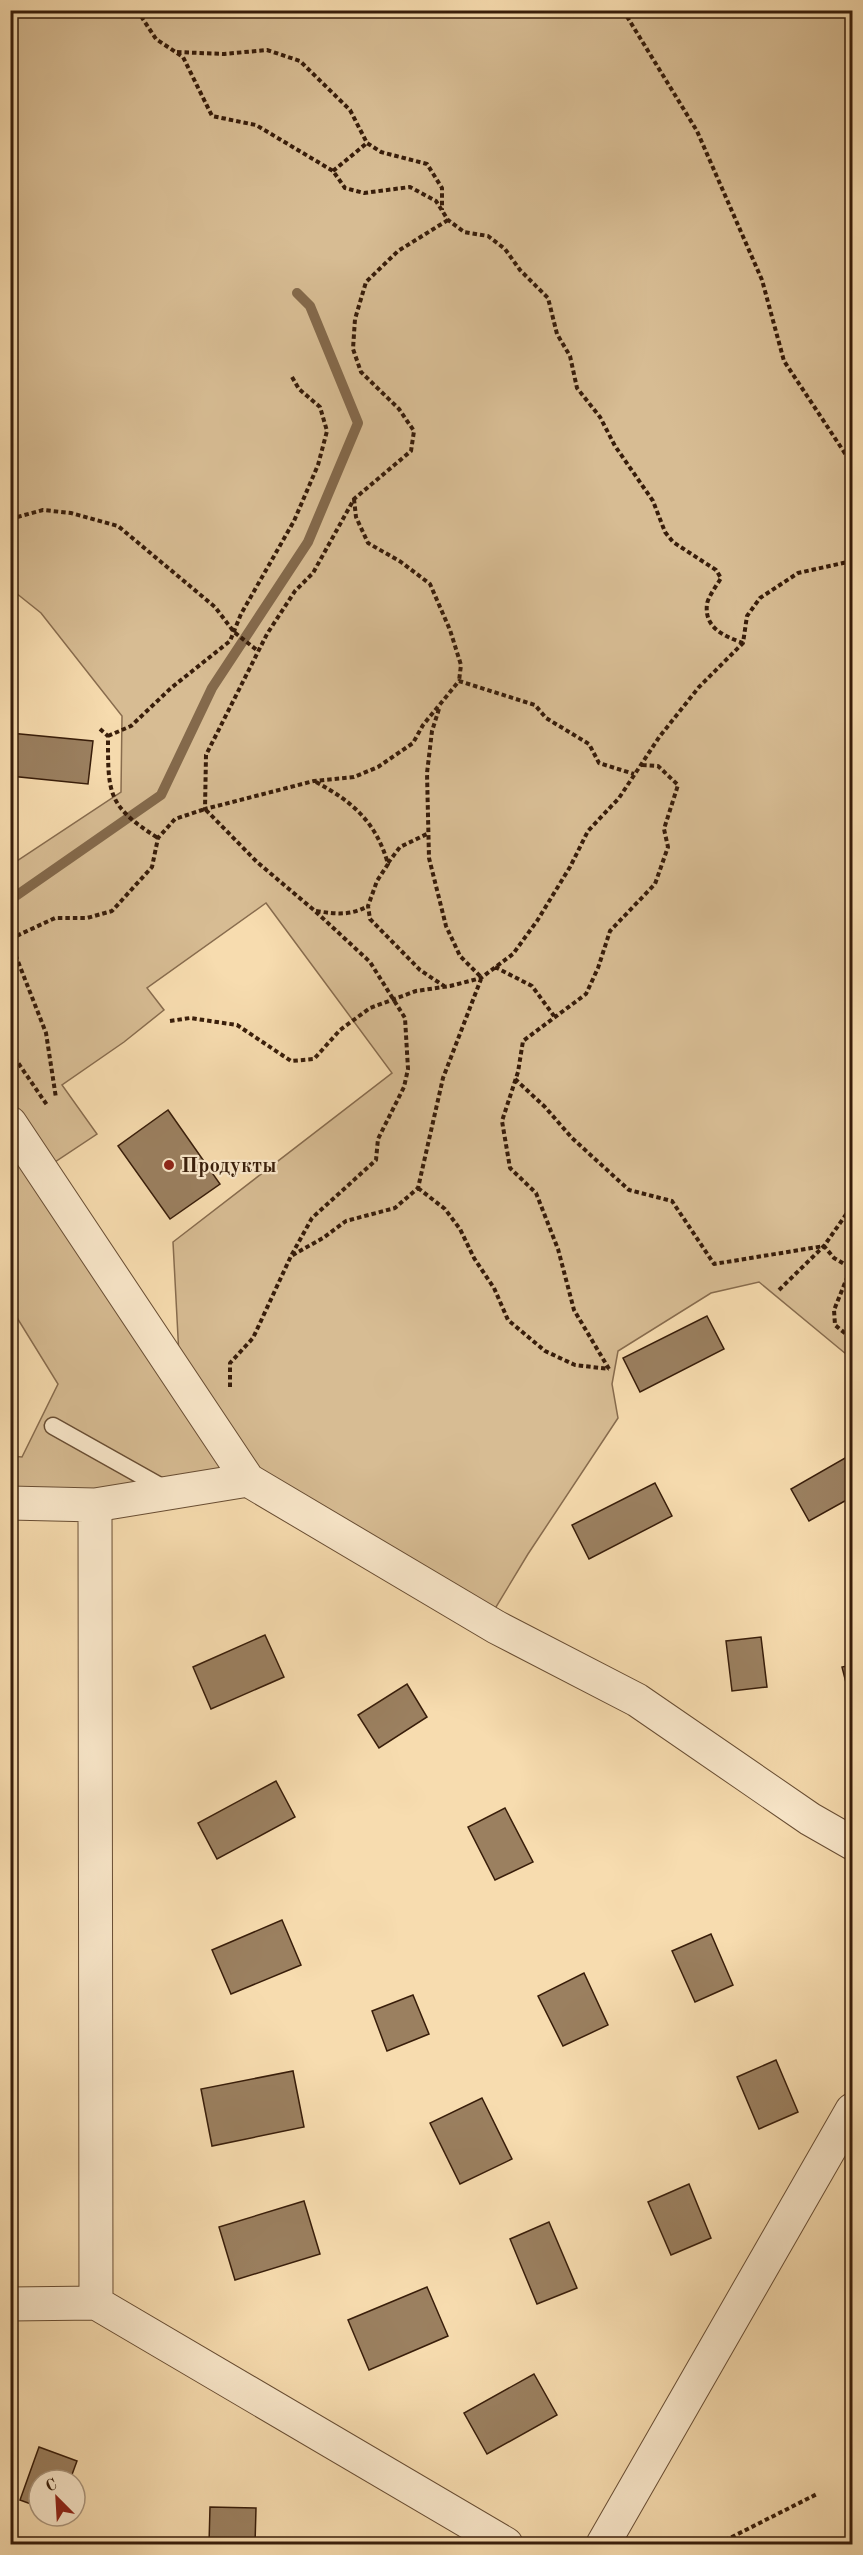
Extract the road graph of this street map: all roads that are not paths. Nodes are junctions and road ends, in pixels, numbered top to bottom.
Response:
1 (10, 1124) edge
2 (53, 1426) dead end
3 (248, 1480) junction
4 (170, 1492) junction
5 (10, 1503) edge
6 (95, 1505) junction
7 (852, 1843) edge
8 (852, 2110) edge
9 (96, 2303) junction
10 (10, 2304) edge
11 (506, 2544) edge
12 (603, 2544) edge

1 - 3 street
2 - 4 lane
3 - 4 street
3 - 7 street
4 - 6 street
5 - 6 street
6 - 9 street
8 - 12 street
9 - 10 street
9 - 11 street

